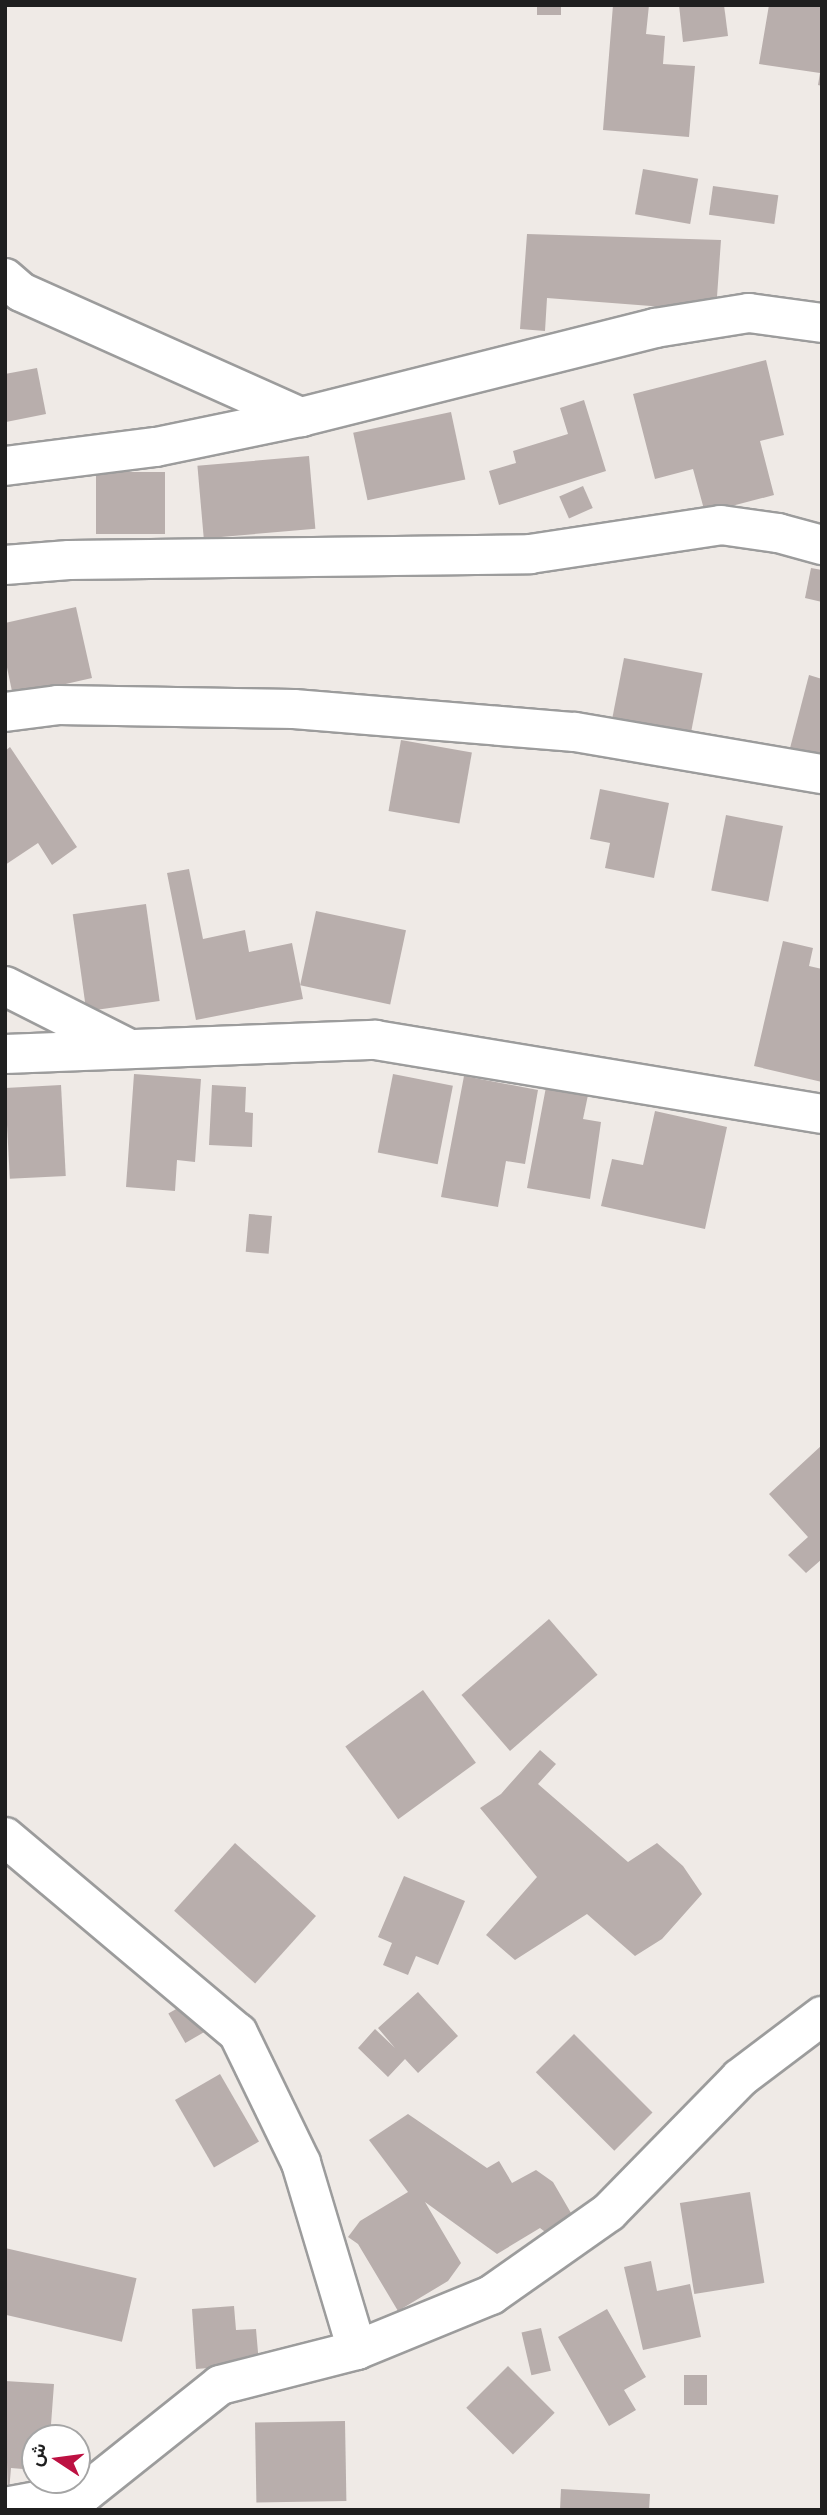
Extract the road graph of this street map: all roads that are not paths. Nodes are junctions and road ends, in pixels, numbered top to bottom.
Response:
1 (5, 278) edge
2 (822, 323) edge
3 (301, 417) junction
4 (5, 466) edge
5 (822, 545) edge
6 (5, 565) edge
7 (5, 712) edge
8 (822, 774) edge
9 (5, 986) edge
10 (136, 1052) junction
11 (5, 1054) edge
12 (822, 1114) edge
13 (5, 1837) edge
14 (822, 2016) edge
15 (357, 2350) junction
16 (5, 2507) edge

1 - 3 street
2 - 3 street
3 - 4 street
5 - 6 street
7 - 8 street
9 - 10 street
10 - 11 street
10 - 12 street
13 - 15 street
14 - 15 street
15 - 16 street

